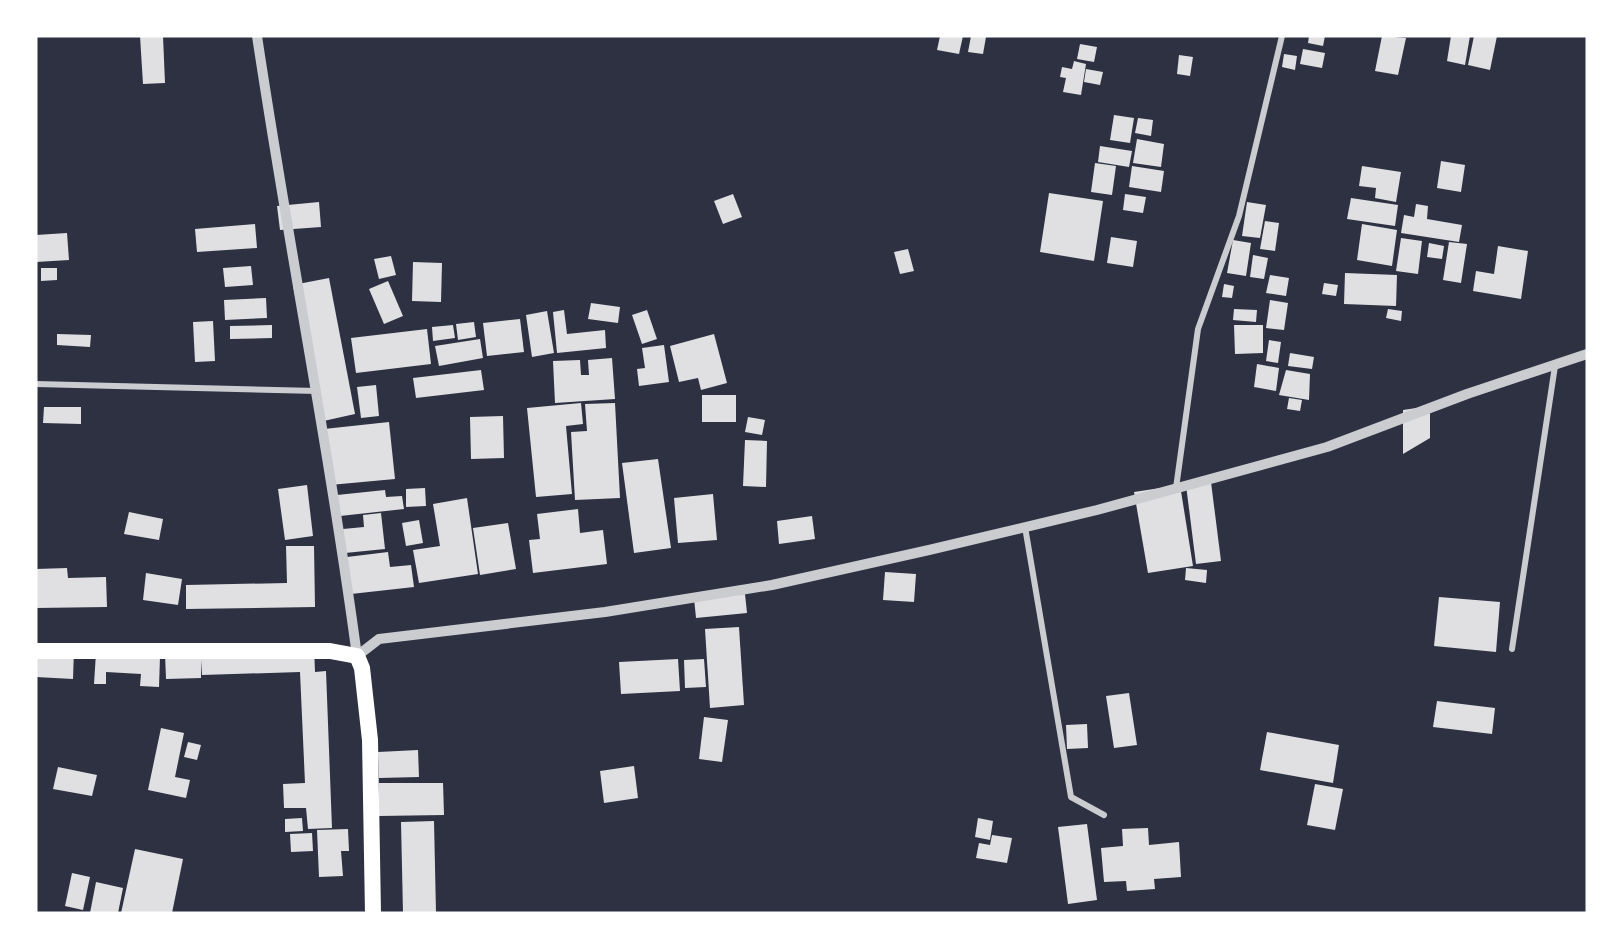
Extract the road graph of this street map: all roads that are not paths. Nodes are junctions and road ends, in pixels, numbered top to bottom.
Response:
1 (257, 36) edge
2 (1282, 36) edge
3 (1587, 354) edge
4 (1555, 366) junction
5 (36, 384) edge
6 (318, 391) junction
7 (1176, 488) junction
8 (1025, 527) junction
9 (1512, 649) dead end
10 (36, 651) edge
11 (357, 656) junction
12 (1104, 815) dead end
13 (373, 913) edge

1 - 6 street
2 - 7 street
3 - 4 street
4 - 7 street
4 - 9 street
5 - 6 street
6 - 11 street
7 - 8 street
8 - 11 street
8 - 12 street
10 - 11 highway
11 - 13 highway

